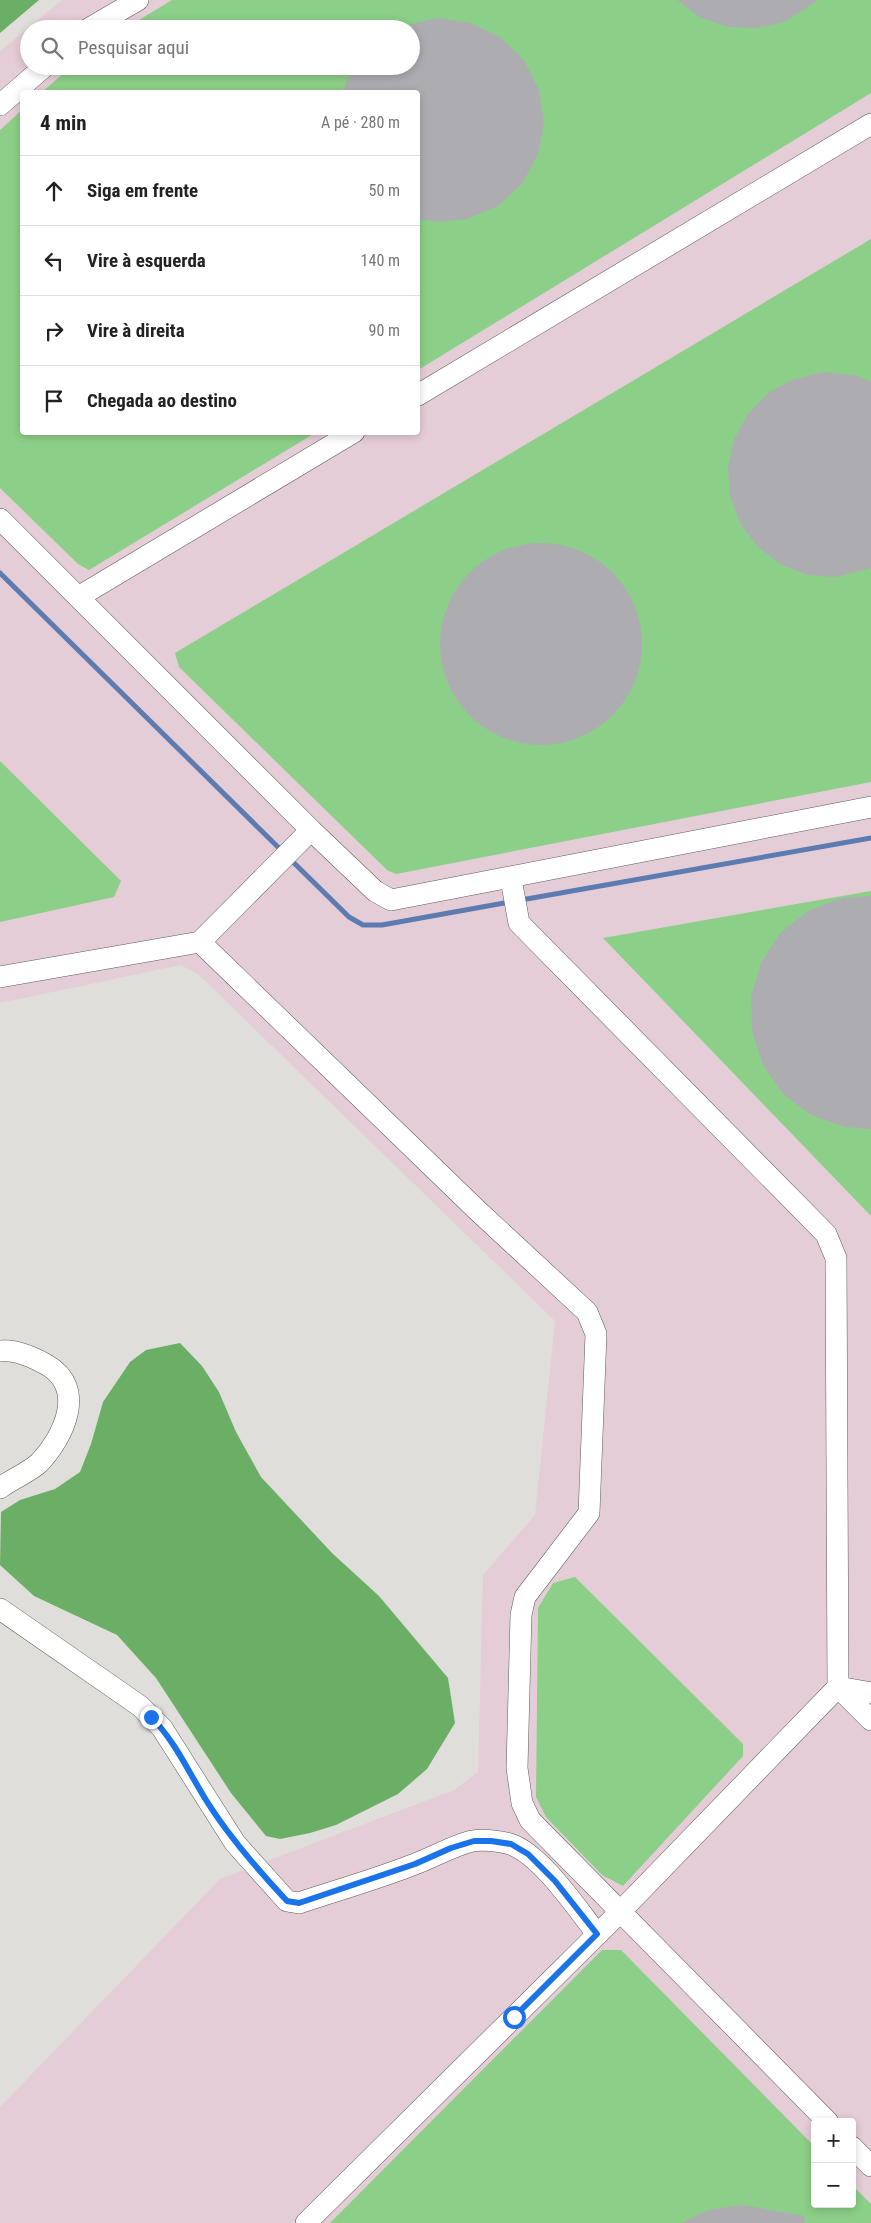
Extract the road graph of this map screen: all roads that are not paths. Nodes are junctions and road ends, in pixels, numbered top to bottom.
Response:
1 (138, 0) edge
2 (104, 20) edge
3 (35, 75) edge
4 (0, 105) edge
5 (871, 124) edge
6 (420, 393) edge
7 (349, 435) edge
8 (0, 519) edge
9 (80, 596) junction
10 (871, 807) edge
11 (311, 830) junction
12 (510, 879) junction
13 (200, 942) junction
14 (0, 977) edge
15 (0, 1351) edge
16 (0, 1488) edge
17 (0, 1609) edge
18 (838, 1687) junction
19 (871, 1693) edge
20 (871, 1720) edge
21 (620, 1912) junction
22 (597, 1934) junction
23 (824, 2118) edge
24 (856, 2151) edge
25 (871, 2166) edge
26 (306, 2223) edge

1 - 2 lane
3 - 4 lane
5 - 6 lane
7 - 9 lane
8 - 9 lane
9 - 11 lane
10 - 12 lane
11 - 12 lane
11 - 13 lane
12 - 18 lane
13 - 14 lane
13 - 21 lane
15 - 16 lane
17 - 22 lane
18 - 19 lane
18 - 20 lane
18 - 21 lane
21 - 22 lane
21 - 23 lane
22 - 26 lane
24 - 25 lane

